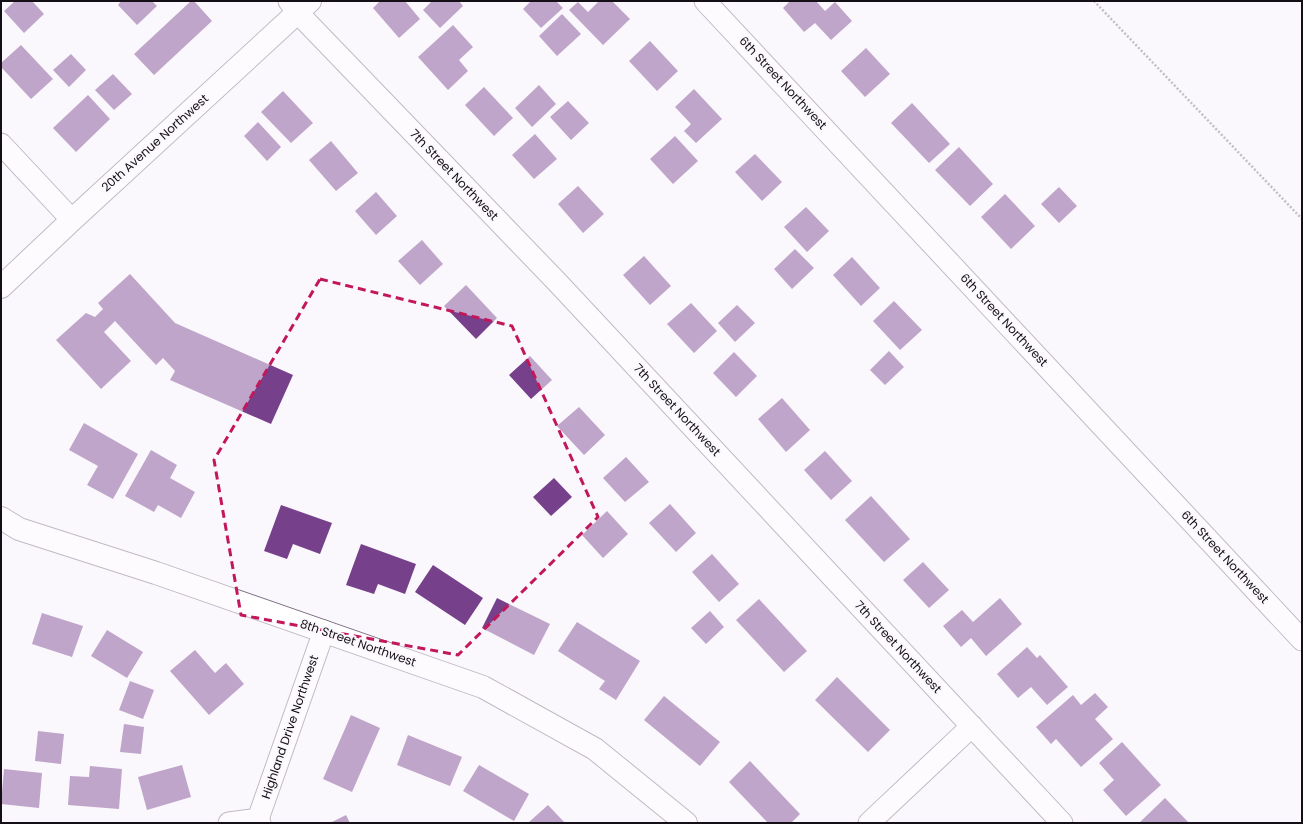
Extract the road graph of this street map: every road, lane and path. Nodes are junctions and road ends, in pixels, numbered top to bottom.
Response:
1 (705, 1) edge
2 (1094, 1) edge
3 (299, 5) edge
4 (1, 144) edge
5 (1302, 219) edge
6 (72, 220) junction
7 (1, 287) edge
8 (1, 518) edge
9 (324, 631) junction
10 (1302, 640) edge
11 (972, 726) junction
12 (259, 821) edge
13 (229, 823) edge
14 (686, 823) edge
15 (869, 823) edge
16 (1062, 823) edge

1 - 10 street, 6th Street Northwest
2 - 5 path
3 - 6 street, 20th Avenue Northwest
3 - 11 street, 7th Street Northwest
4 - 6 street
6 - 7 street, 20th Avenue Northwest
8 - 9 street, 8th Street Northwest
9 - 12 street, Highland Drive Northwest
9 - 14 street, 8th Street Northwest
11 - 15 street
11 - 16 street, 7th Street Northwest
12 - 13 street

